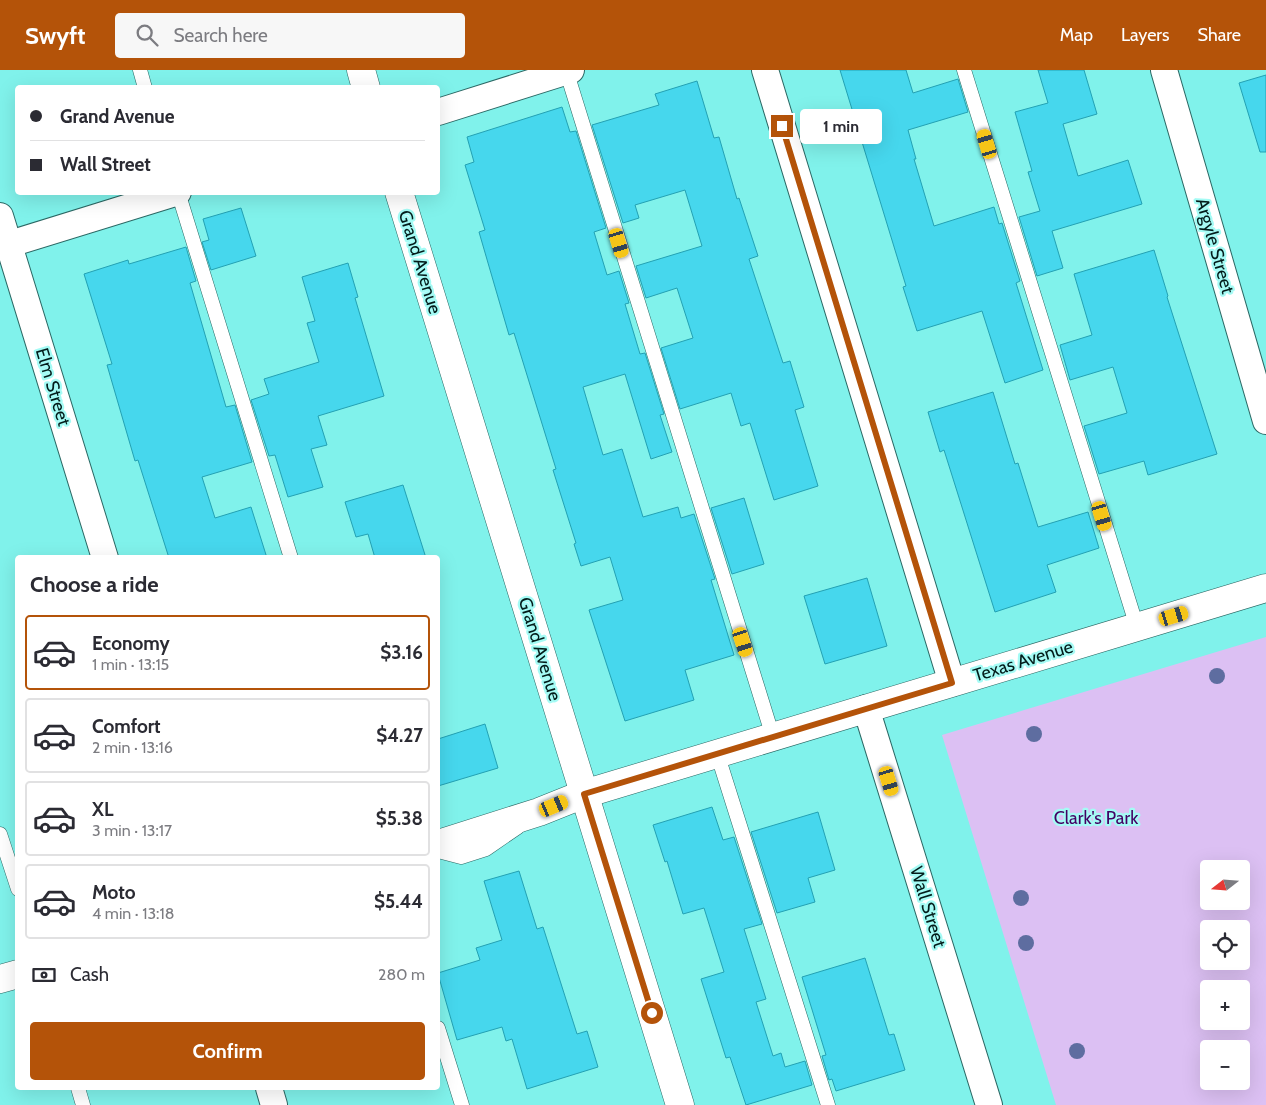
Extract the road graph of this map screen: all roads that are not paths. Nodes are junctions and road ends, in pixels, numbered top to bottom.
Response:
1 (140, 70) edge
2 (361, 70) edge
3 (765, 70) edge
4 (964, 70) edge
5 (1164, 70) edge
6 (568, 71) edge
7 (145, 85) edge
8 (365, 85) edge
9 (440, 111) edge
10 (171, 195) edge
11 (179, 195) edge
12 (400, 195) edge
13 (0, 216) edge
14 (4, 246) edge
15 (1266, 422) edge
16 (104, 555) edge
17 (290, 555) edge
18 (1266, 588) edge
19 (1137, 627) junction
20 (952, 683) junction
21 (866, 708) junction
22 (773, 737) junction
23 (717, 753) junction
24 (584, 794) junction
25 (539, 812) junction
26 (0, 834) edge
27 (440, 843) edge
28 (440, 852) edge
29 (15, 881) edge
30 (15, 975) edge
31 (0, 979) edge
32 (440, 1034) edge
33 (79, 1090) edge
34 (270, 1090) edge
35 (83, 1105) edge
36 (274, 1105) edge
37 (462, 1105) edge
38 (680, 1105) edge
39 (828, 1105) edge
40 (989, 1105) edge

1 - 7 lane
2 - 8 main road
3 - 20 street
4 - 19 lane
5 - 15 street, Argyle Street
6 - 9 street
6 - 22 lane
10 - 14 street
11 - 17 lane
12 - 24 main road, Grand Avenue
13 - 14 street, Elm Street
14 - 16 street, Elm Street
18 - 19 main road, Texas Avenue
19 - 20 main road, Texas Avenue
20 - 21 main road, Texas Avenue
21 - 22 main road, Texas Avenue
21 - 40 street, Wall Street
22 - 23 main road, Texas Avenue
23 - 24 main road, Texas Avenue
23 - 39 lane
24 - 25 main road, Texas Avenue
24 - 38 main road, Grand Avenue
25 - 27 main road, Texas Avenue
25 - 28 lane
26 - 29 lane
30 - 31 main road
32 - 37 lane
33 - 35 lane
34 - 36 street

